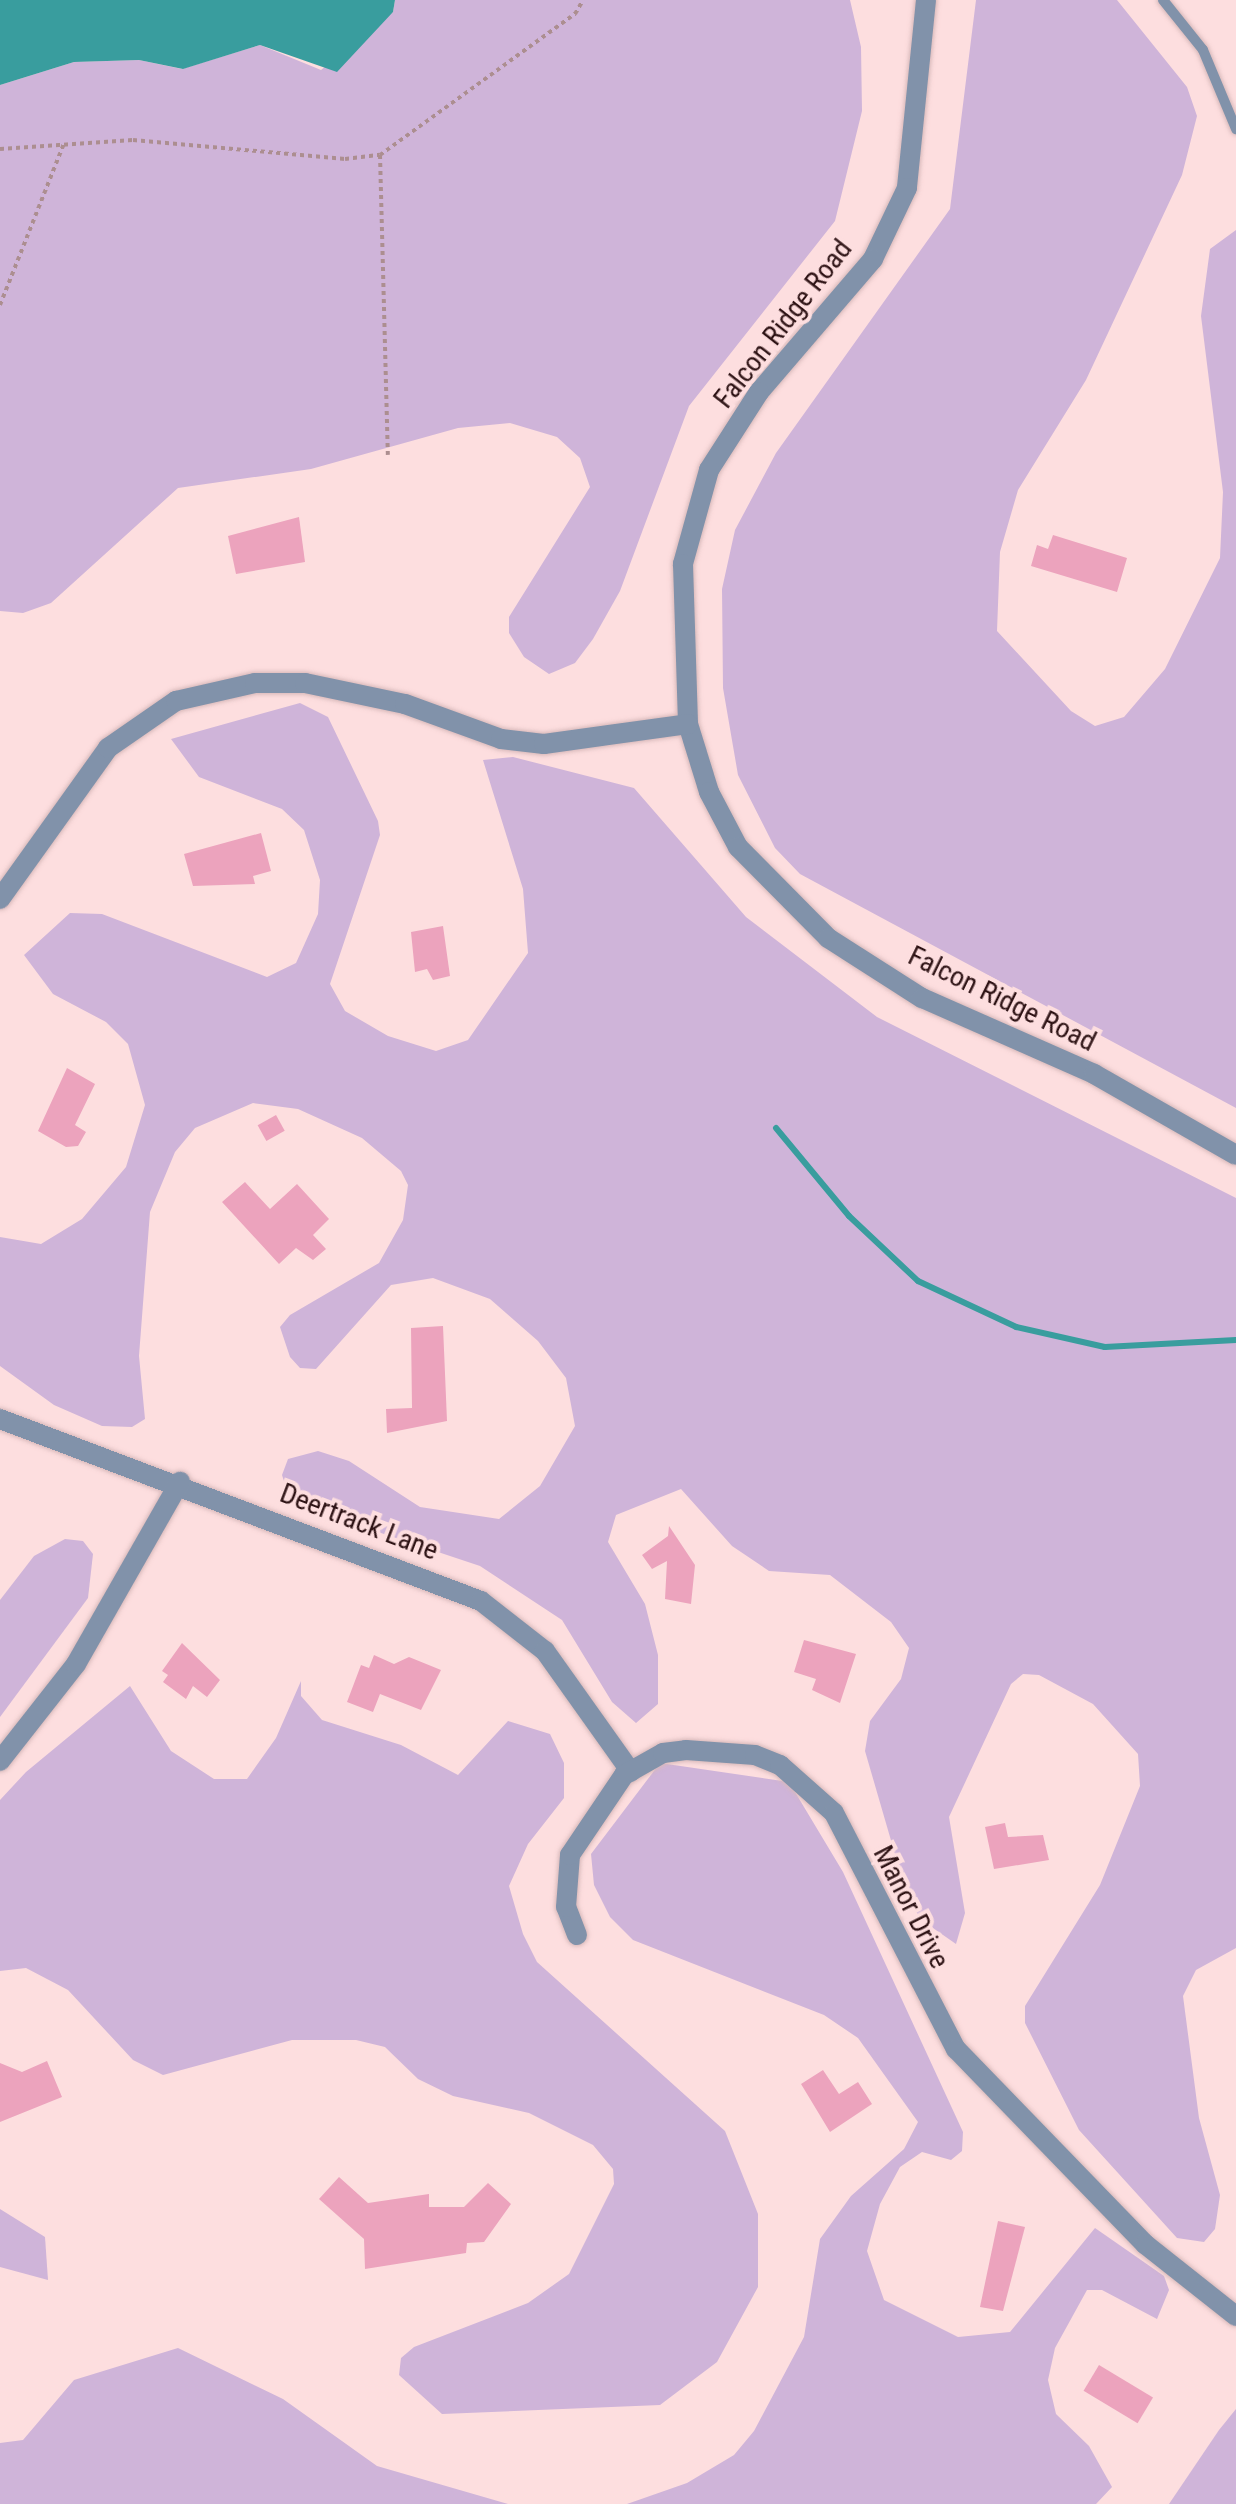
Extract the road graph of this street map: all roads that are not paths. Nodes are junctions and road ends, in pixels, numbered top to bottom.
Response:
1 (926, 0) edge
2 (1163, 0) edge
3 (1236, 129) edge
4 (688, 724) junction
5 (0, 899) edge
6 (1236, 1155) edge
7 (0, 1419) edge
8 (180, 1482) junction
9 (0, 1761) edge
10 (631, 1772) junction
11 (577, 1935) dead end
12 (1236, 2316) edge

1 - 4 street, Falcon Ridge Road
2 - 3 lane
4 - 5 street
4 - 6 street, Falcon Ridge Road
7 - 8 street, Deertrack Lane
8 - 9 street
8 - 10 street, Deertrack Lane
10 - 11 street, Manor Drive
10 - 12 street, Manor Drive

